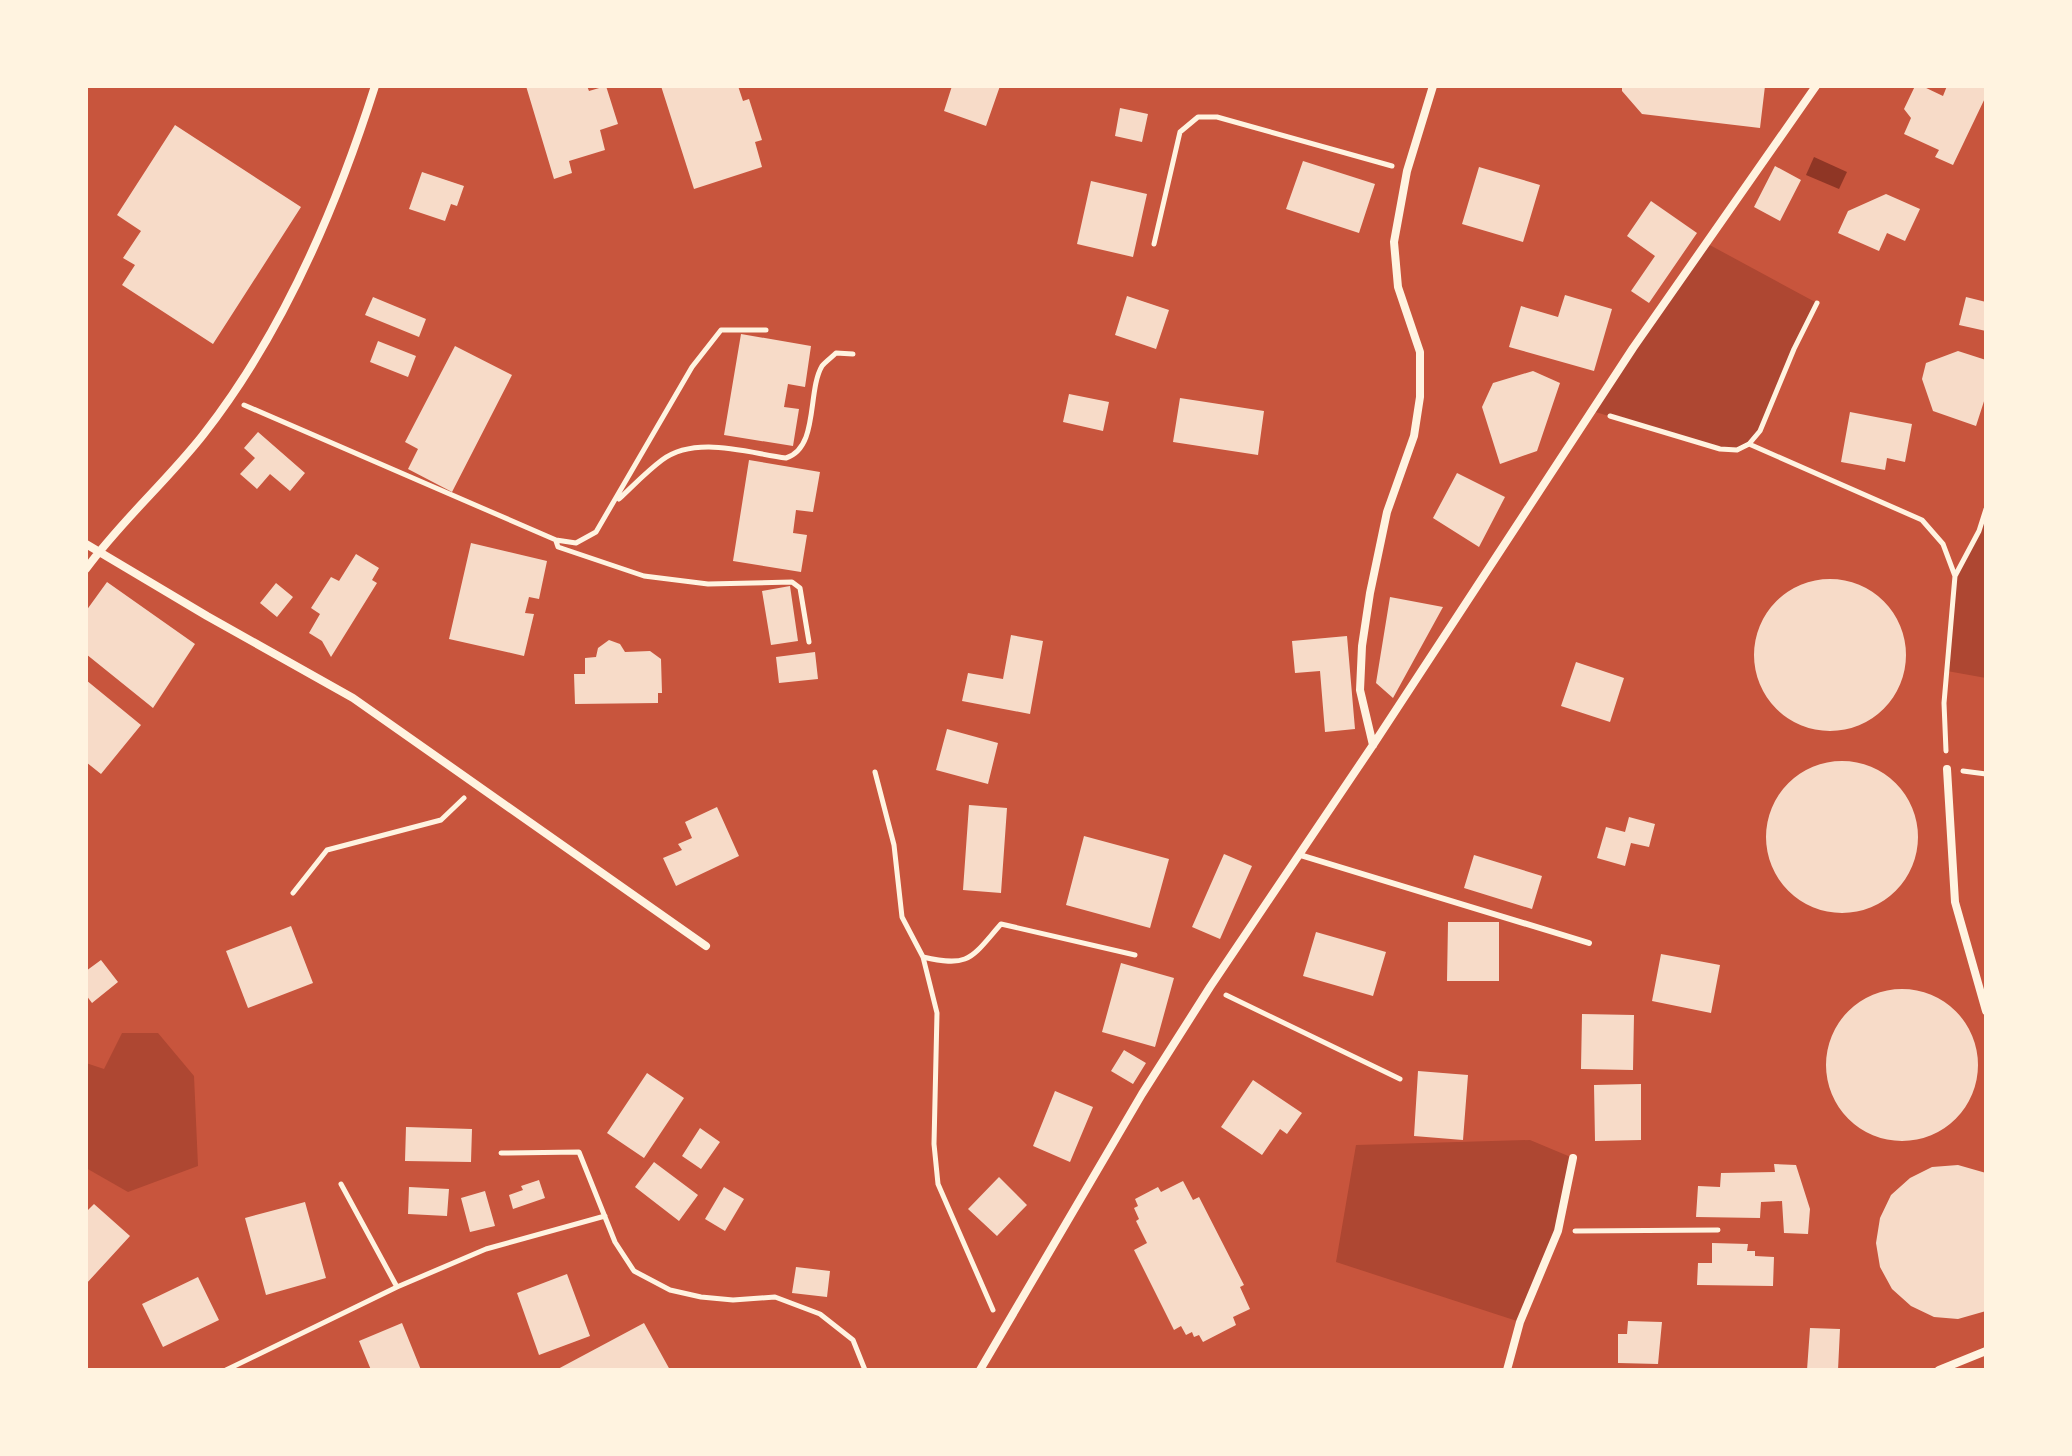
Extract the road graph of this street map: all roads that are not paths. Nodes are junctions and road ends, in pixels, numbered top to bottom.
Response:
1 (375, 86) edge
2 (1433, 86) edge
3 (1816, 86) edge
4 (86, 544) edge
5 (98, 552) junction
6 (86, 569) edge
7 (1373, 745) junction
8 (1947, 769) road end
9 (1300, 855) junction
10 (1589, 943) dead end
11 (706, 946) dead end
12 (1986, 1011) edge
13 (1573, 1158) dead end
14 (1986, 1351) edge
15 (980, 1370) edge
16 (1507, 1370) edge
17 (1939, 1370) edge

1 - 5 street
2 - 7 street
3 - 7 street
4 - 5 street
5 - 6 street
5 - 11 street
7 - 9 street
8 - 12 street
9 - 10 lane
9 - 15 street
13 - 16 street
14 - 17 street

